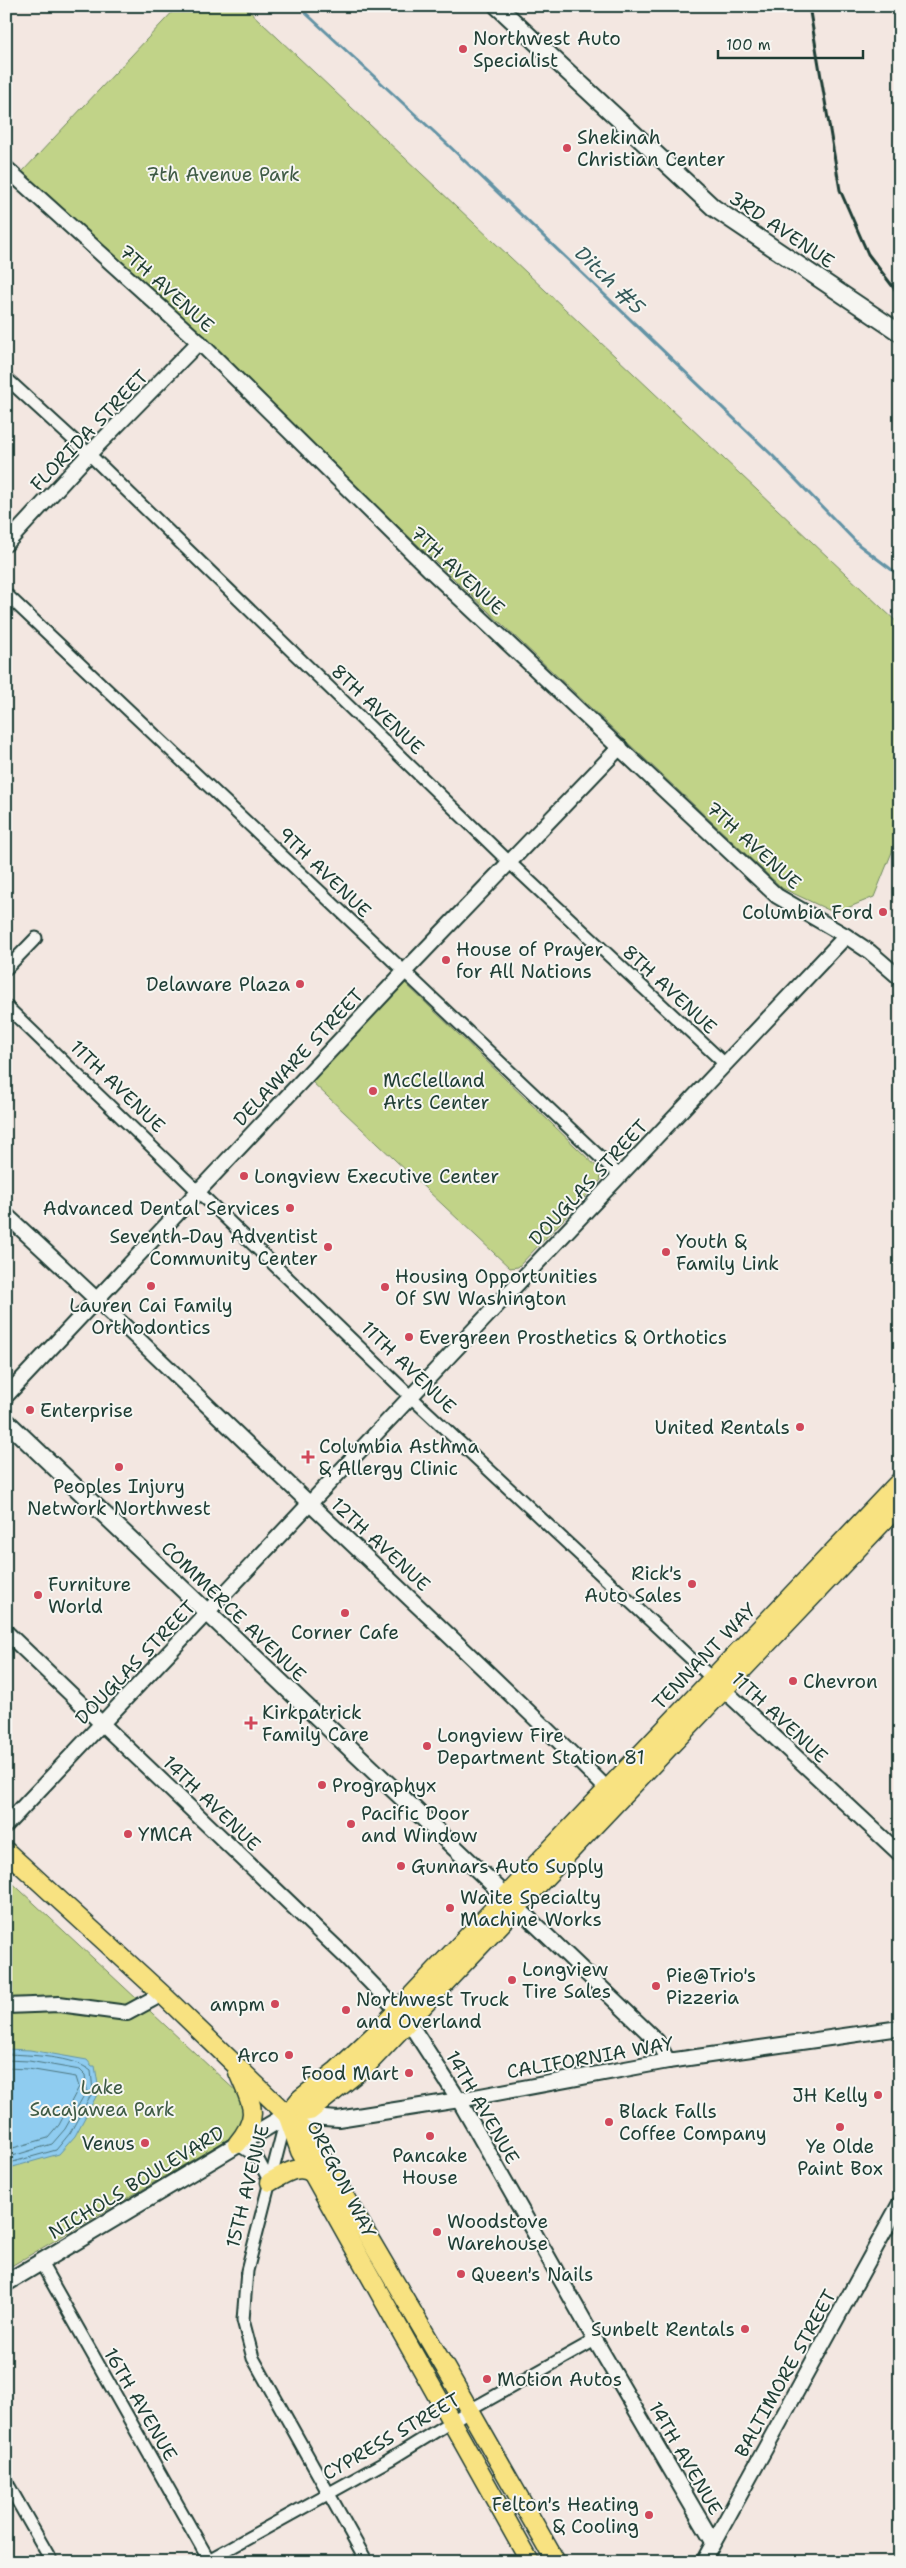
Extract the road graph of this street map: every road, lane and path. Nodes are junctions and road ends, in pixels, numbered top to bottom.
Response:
1 (497, 6) edge
2 (6, 168) edge
3 (900, 333) edge
4 (199, 342) junction
5 (6, 378) edge
6 (89, 454) junction
7 (6, 544) edge
8 (6, 594) edge
9 (620, 747) junction
10 (509, 862) junction
11 (846, 936) junction
12 (36, 938) dead end
13 (6, 969) edge
14 (404, 972) junction
15 (900, 978) edge
16 (6, 1006) edge
17 (725, 1064) junction
18 (620, 1176) junction
19 (198, 1190) junction
20 (6, 1215) edge
21 (98, 1299) junction
22 (6, 1396) edge
23 (411, 1396) junction
24 (6, 1421) edge
25 (900, 1480) edge
26 (310, 1504) junction
27 (900, 1504) edge
28 (208, 1614) junction
29 (6, 1632) edge
30 (718, 1684) junction
31 (102, 1723) junction
32 (612, 1794) junction
33 (6, 1825) edge
34 (6, 1851) edge
35 (900, 1854) edge
36 (511, 1901) junction
37 (162, 1994) junction
38 (6, 2006) edge
39 (403, 2015) junction
40 (900, 2028) edge
41 (668, 2060) junction
42 (235, 2064) junction
43 (459, 2100) junction
44 (287, 2114) junction
45 (237, 2144) junction
46 (312, 2174) junction
47 (270, 2182) junction
48 (900, 2203) edge
49 (41, 2263) junction
50 (6, 2284) edge
51 (594, 2340) junction
52 (470, 2410) junction
53 (451, 2423) junction
54 (6, 2481) edge
55 (328, 2493) junction
56 (714, 2542) junction
57 (208, 2561) edge
58 (52, 2562) edge
59 (367, 2562) edge
60 (530, 2562) edge
61 (556, 2562) edge
62 (703, 2562) edge

1 - 3 main road, 3RD AVENUE
2 - 4 street, 7TH AVENUE
4 - 6 street, FLORIDA STREET
4 - 9 street, 7TH AVENUE
5 - 6 street, 8TH AVENUE
6 - 7 street, FLORIDA STREET
6 - 10 street, 8TH AVENUE
8 - 14 street, 9TH AVENUE
9 - 10 street, DELAWARE STREET
9 - 11 street, 7TH AVENUE
10 - 14 street, DELAWARE STREET
10 - 17 street, 8TH AVENUE
11 - 15 street, 7TH AVENUE
11 - 17 street, DOUGLAS STREET
12 - 13 street
14 - 18 street, 9TH AVENUE
14 - 19 street, DELAWARE STREET
16 - 19 street, 11TH AVENUE
17 - 18 street, DOUGLAS STREET
18 - 23 street, DOUGLAS STREET
19 - 21 street, DELAWARE STREET
19 - 23 street, 11TH AVENUE
20 - 21 street, 12TH AVENUE
21 - 22 street, DELAWARE STREET
21 - 26 street, 12TH AVENUE
23 - 26 street, DOUGLAS STREET
23 - 30 street, 11TH AVENUE
24 - 28 main road, COMMERCE AVENUE
25 - 30 main road, TENNANT WAY
26 - 28 street, DOUGLAS STREET
26 - 32 street, 12TH AVENUE
27 - 30 main road, TENNANT WAY
28 - 31 street, DOUGLAS STREET
28 - 36 main road, COMMERCE AVENUE
29 - 31 street, 14TH AVENUE
30 - 32 main road, TENNANT WAY
30 - 35 street, 11TH AVENUE
31 - 33 street, DOUGLAS STREET
31 - 39 street, 14TH AVENUE
32 - 36 main road, TENNANT WAY
34 - 37 main road, 15TH AVENUE
36 - 39 main road, TENNANT WAY
36 - 41 street, COMMERCE AVENUE
37 - 38 street
37 - 42 main road, 15TH AVENUE
39 - 43 street, 14TH AVENUE
39 - 44 main road, TENNANT WAY
40 - 41 street, CALIFORNIA WAY
41 - 43 street, CALIFORNIA WAY
42 - 44 main road, 15TH AVENUE
42 - 45 main road
43 - 44 street, CALIFORNIA WAY
43 - 51 street, 14TH AVENUE
44 - 45 main road, NICHOLS BOULEVARD
44 - 46 main road, OREGON WAY
44 - 47 street, 15TH AVENUE
44 - 52 main road, OREGON WAY
45 - 47 street
45 - 49 main road, NICHOLS BOULEVARD
46 - 47 main road
46 - 53 main road, OREGON WAY
47 - 55 street, 15TH AVENUE
48 - 56 street, BALTIMORE STREET
49 - 50 main road, NICHOLS BOULEVARD
49 - 57 street, 16TH AVENUE
51 - 52 street, CYPRESS STREET
51 - 56 street, 14TH AVENUE
52 - 53 street, CYPRESS STREET
52 - 61 main road, OREGON WAY
53 - 55 street, CYPRESS STREET
53 - 60 main road, OREGON WAY
54 - 58 street
55 - 57 street, CYPRESS STREET
55 - 59 street, 15TH AVENUE
56 - 62 street, BALTIMORE STREET

